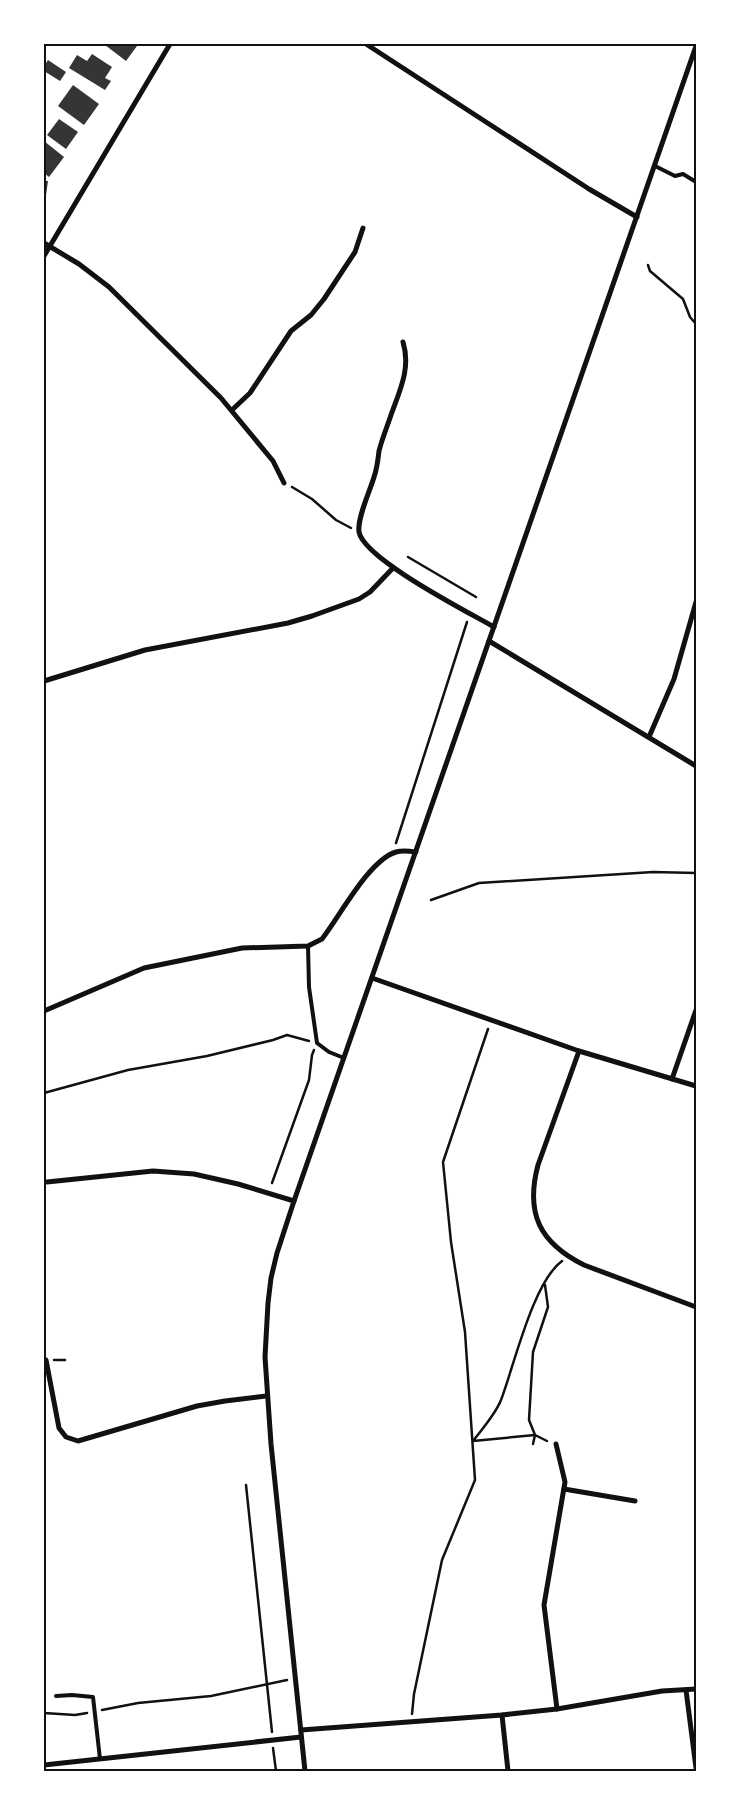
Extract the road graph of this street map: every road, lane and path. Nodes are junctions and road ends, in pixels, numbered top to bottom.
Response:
1 (170, 44) edge
2 (366, 44) edge
3 (696, 46) edge
4 (655, 166) junction
5 (696, 182) edge
6 (637, 217) junction
7 (363, 228) dead end
8 (44, 243) edge
9 (50, 246) junction
10 (44, 256) edge
11 (648, 264) dead end
12 (696, 324) edge
13 (403, 342) dead end
14 (232, 410) junction
15 (284, 483) joint
16 (359, 532) junction
17 (408, 556) dead end
18 (393, 568) junction
19 (476, 597) dead end
20 (696, 602) edge
21 (468, 620) dead end
22 (494, 627) junction
23 (490, 641) junction
24 (44, 681) edge
25 (649, 737) junction
26 (696, 766) edge
27 (416, 852) junction
28 (392, 854) junction
29 (696, 874) edge
30 (431, 900) dead end
31 (308, 946) junction
32 (372, 978) junction
33 (696, 1010) edge
34 (44, 1011) edge
35 (490, 1020) junction
36 (317, 1043) junction
37 (579, 1051) junction
38 (344, 1058) junction
39 (672, 1079) junction
40 (696, 1086) edge
41 (44, 1093) edge
42 (47, 1182) dead end
43 (272, 1183) dead end
44 (294, 1201) junction
45 (568, 1257) junction
46 (545, 1284) junction
47 (696, 1307) edge
48 (45, 1360) edge
49 (266, 1396) junction
50 (534, 1436) junction
51 (473, 1441) junction
52 (533, 1444) dead end
53 (556, 1444) joint
54 (246, 1485) dead end
55 (564, 1489) junction
56 (635, 1502) dead end
57 (295, 1678) junction
58 (267, 1684) junction
59 (696, 1689) edge
60 (686, 1690) junction
61 (56, 1696) dead end
62 (557, 1709) junction
63 (95, 1711) junction
64 (44, 1714) edge
65 (502, 1715) junction
66 (412, 1723) junction
67 (272, 1730) dead end
68 (301, 1730) junction
69 (302, 1737) junction
70 (274, 1751) dead end
71 (100, 1759) junction
72 (44, 1765) edge
73 (696, 1768) edge
74 (276, 1771) edge
75 (305, 1771) edge
76 (508, 1771) edge

1 - 9 street
2 - 6 street
3 - 4 street
4 - 5 lane
4 - 6 street
6 - 22 street
7 - 14 street
8 - 9 street
9 - 10 street
9 - 14 street
11 - 12 path
13 - 16 street
14 - 15 street
15 - 16 path
16 - 18 street
17 - 19 path
18 - 22 street
18 - 24 street
20 - 25 street
21 - 28 path
22 - 23 street
23 - 25 street
23 - 27 street
25 - 26 street
27 - 28 street
27 - 32 street
28 - 31 street
29 - 30 path
31 - 34 street
31 - 36 lane
32 - 35 street
32 - 38 street
33 - 39 street
35 - 37 street
35 - 51 path
36 - 38 lane
36 - 41 path
36 - 43 path
37 - 39 street
37 - 45 street
38 - 44 street
39 - 40 street
42 - 44 street
44 - 49 street
45 - 46 path
45 - 47 street
46 - 50 path
46 - 51 path
48 - 49 street
49 - 57 street
50 - 51 path
50 - 52 path
50 - 53 path
51 - 66 path
53 - 55 street
54 - 58 path
55 - 56 street
55 - 62 street
57 - 58 path
57 - 68 street
58 - 63 path
58 - 67 path
59 - 60 street
60 - 62 street
60 - 73 street
61 - 63 lane
62 - 65 street
63 - 64 path
63 - 71 lane
65 - 66 street
65 - 76 street
66 - 68 street
68 - 69 street
69 - 71 street
69 - 75 street
70 - 74 path
71 - 72 street

